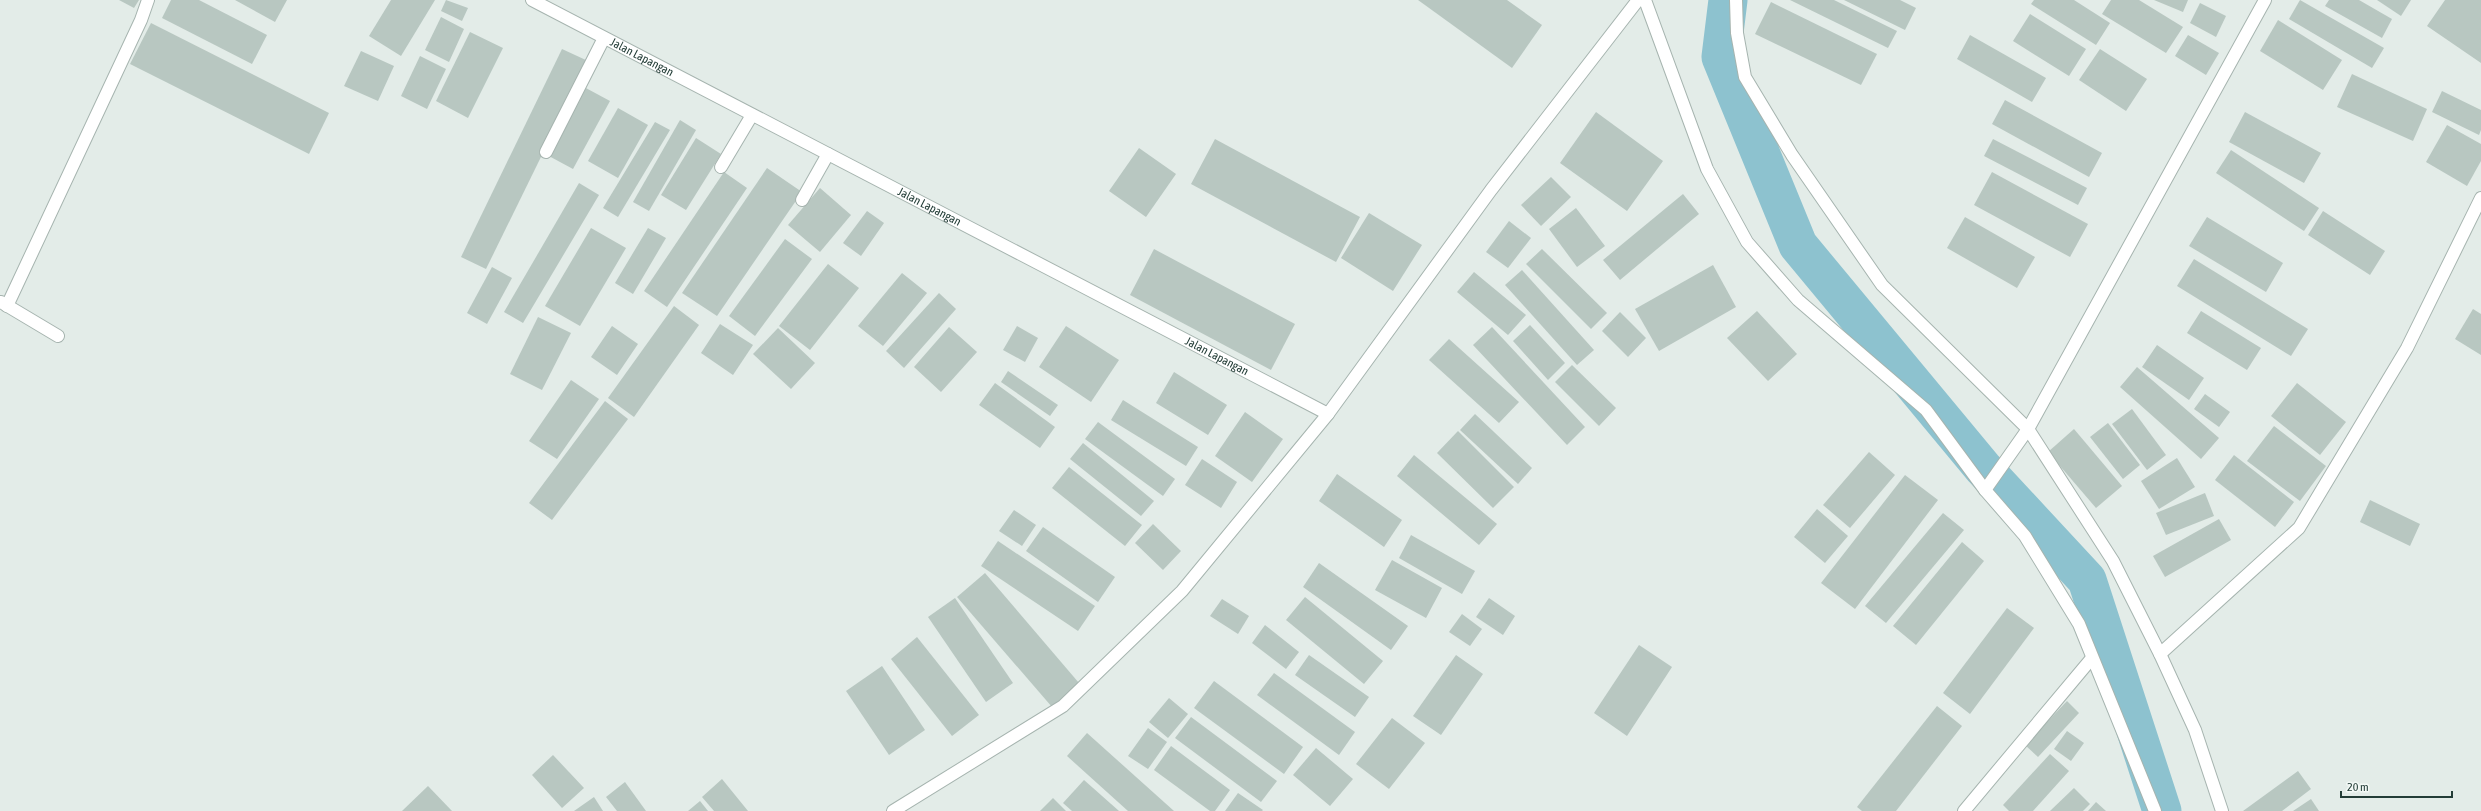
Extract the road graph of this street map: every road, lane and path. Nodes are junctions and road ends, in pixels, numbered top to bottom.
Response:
1 (148, 0) edge
2 (532, 0) edge
3 (1638, 0) edge
4 (1645, 0) edge
5 (1736, 0) edge
6 (2265, 0) edge
7 (604, 38) junction
8 (752, 115) junction
9 (546, 152) dead end
10 (828, 154) junction
11 (721, 167) dead end
12 (2481, 198) edge
13 (802, 200) dead end
14 (4, 304) edge
15 (58, 336) dead end
16 (1328, 414) junction
17 (2028, 429) junction
18 (1988, 486) junction
19 (2160, 654) junction
20 (2092, 658) junction
21 (893, 811) edge
22 (1964, 811) edge
23 (2155, 811) edge
24 (2222, 811) edge

1 - 14 street
2 - 7 street, Jalan Lapangan
3 - 16 street
4 - 18 street
5 - 17 street
6 - 17 street
7 - 8 street, Jalan Lapangan
7 - 9 street
8 - 10 street, Jalan Lapangan
8 - 11 street
10 - 13 street
10 - 16 street, Jalan Lapangan
12 - 19 street
14 - 15 street
16 - 21 street
17 - 18 street
17 - 19 street
18 - 20 street
19 - 24 street
20 - 22 street
20 - 23 street

